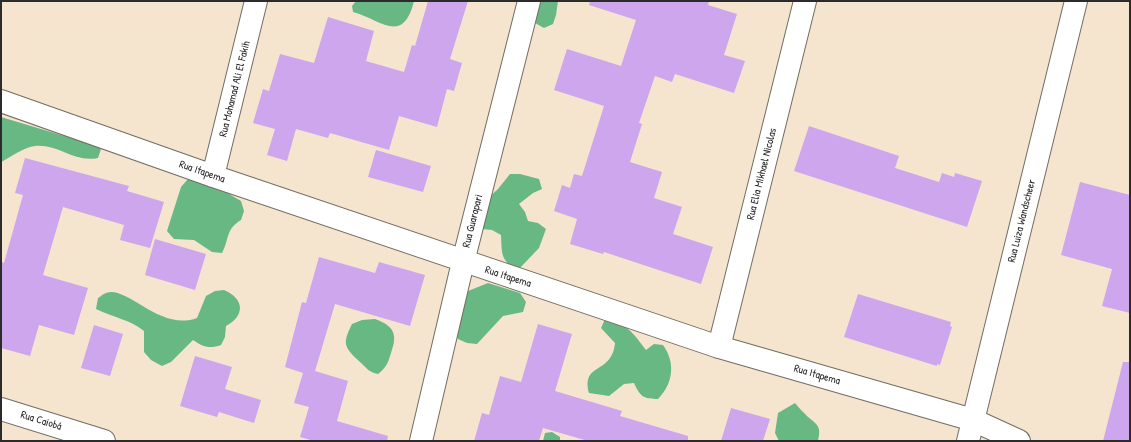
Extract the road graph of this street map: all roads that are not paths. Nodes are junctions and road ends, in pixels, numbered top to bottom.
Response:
1 (256, 1) edge
2 (529, 1) edge
3 (805, 1) edge
4 (1076, 1) edge
5 (1, 101) edge
6 (213, 176) junction
7 (463, 262) junction
8 (719, 347) junction
9 (1, 409) edge
10 (971, 431) edge
11 (104, 441) edge
12 (421, 441) edge
13 (1019, 441) edge

1 - 6 street, Rua Mohamad Ali El Fakih
2 - 7 street, Rua Guarapari
3 - 8 street, Rua Elia Mikhael Nicolas
4 - 10 street, Rua Luiza Wandscheer
5 - 6 street, Rua Itapema
6 - 7 street, Rua Itapema
7 - 8 street, Rua Itapema
7 - 12 street, Rua Guarapari
8 - 10 street, Rua Itapema
9 - 11 street, Rua Caiobá
10 - 13 street, Rua Itapema

